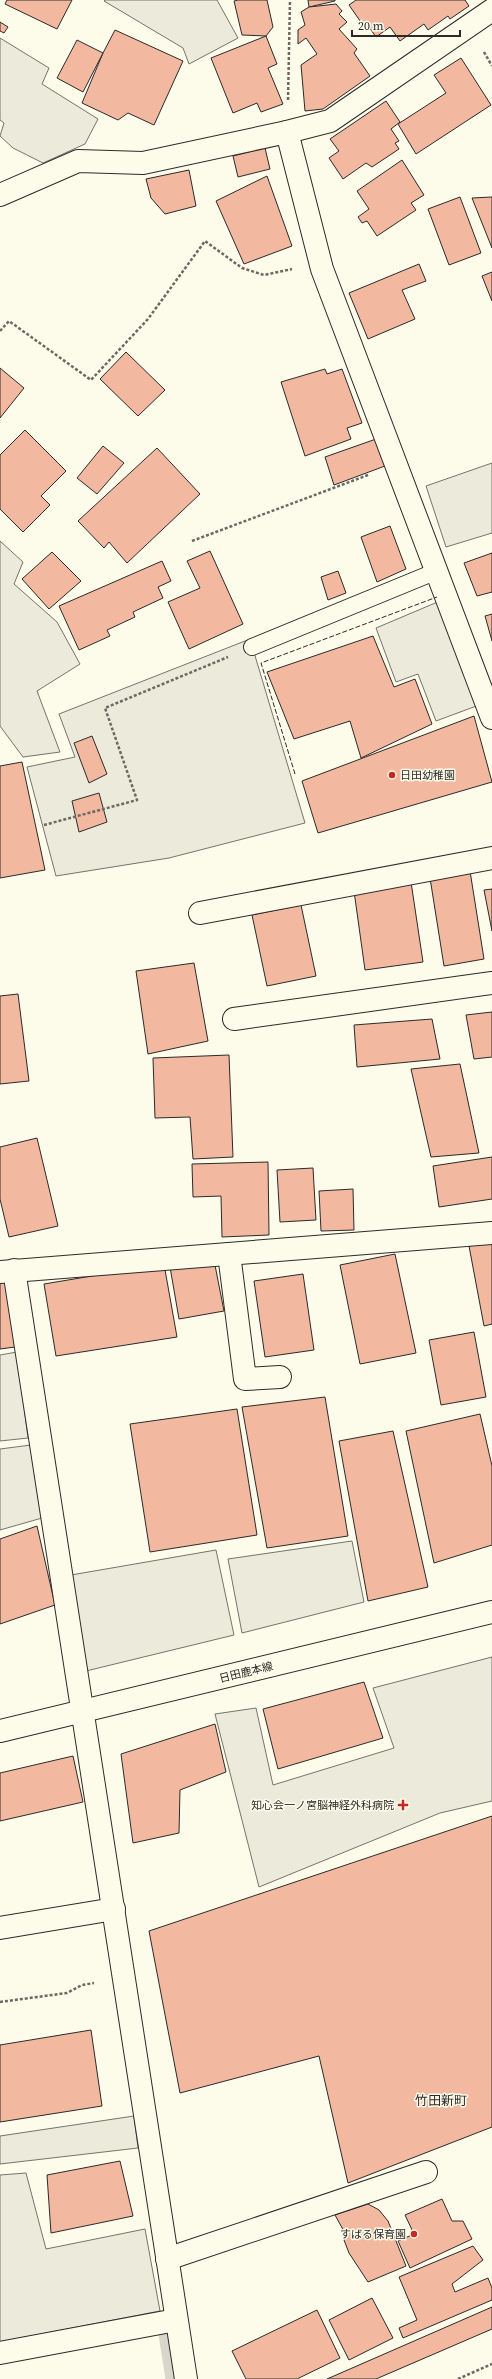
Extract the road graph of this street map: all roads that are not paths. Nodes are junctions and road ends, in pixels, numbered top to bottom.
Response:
1 (492, 10) edge
2 (287, 132) junction
3 (0, 195) edge
4 (436, 571) junction
5 (252, 647) road end
6 (486, 683) edge
7 (492, 718) edge
8 (492, 858) edge
9 (200, 913) dead end
10 (492, 983) edge
11 (234, 1019) dead end
12 (492, 1233) edge
13 (229, 1254) junction
14 (7, 1271) edge
15 (280, 1377) dead end
16 (492, 1612) edge
17 (83, 1711) junction
18 (0, 1731) edge
19 (114, 1909) junction
20 (0, 1928) edge
21 (426, 2172) dead end
22 (167, 2259) junction
23 (176, 2320) junction
24 (0, 2353) edge
25 (186, 2379) edge

1 - 2 street
2 - 3 street
2 - 4 street
4 - 5 lane
4 - 6 street
6 - 7 street
8 - 9 street
10 - 11 street
12 - 13 street
13 - 14 street
13 - 15 street
14 - 17 street
16 - 17 street, 日田鹿本線
17 - 18 street, 日田鹿本線
17 - 19 street
19 - 20 street
19 - 22 street
21 - 22 street
22 - 23 street
23 - 24 street
23 - 25 street

